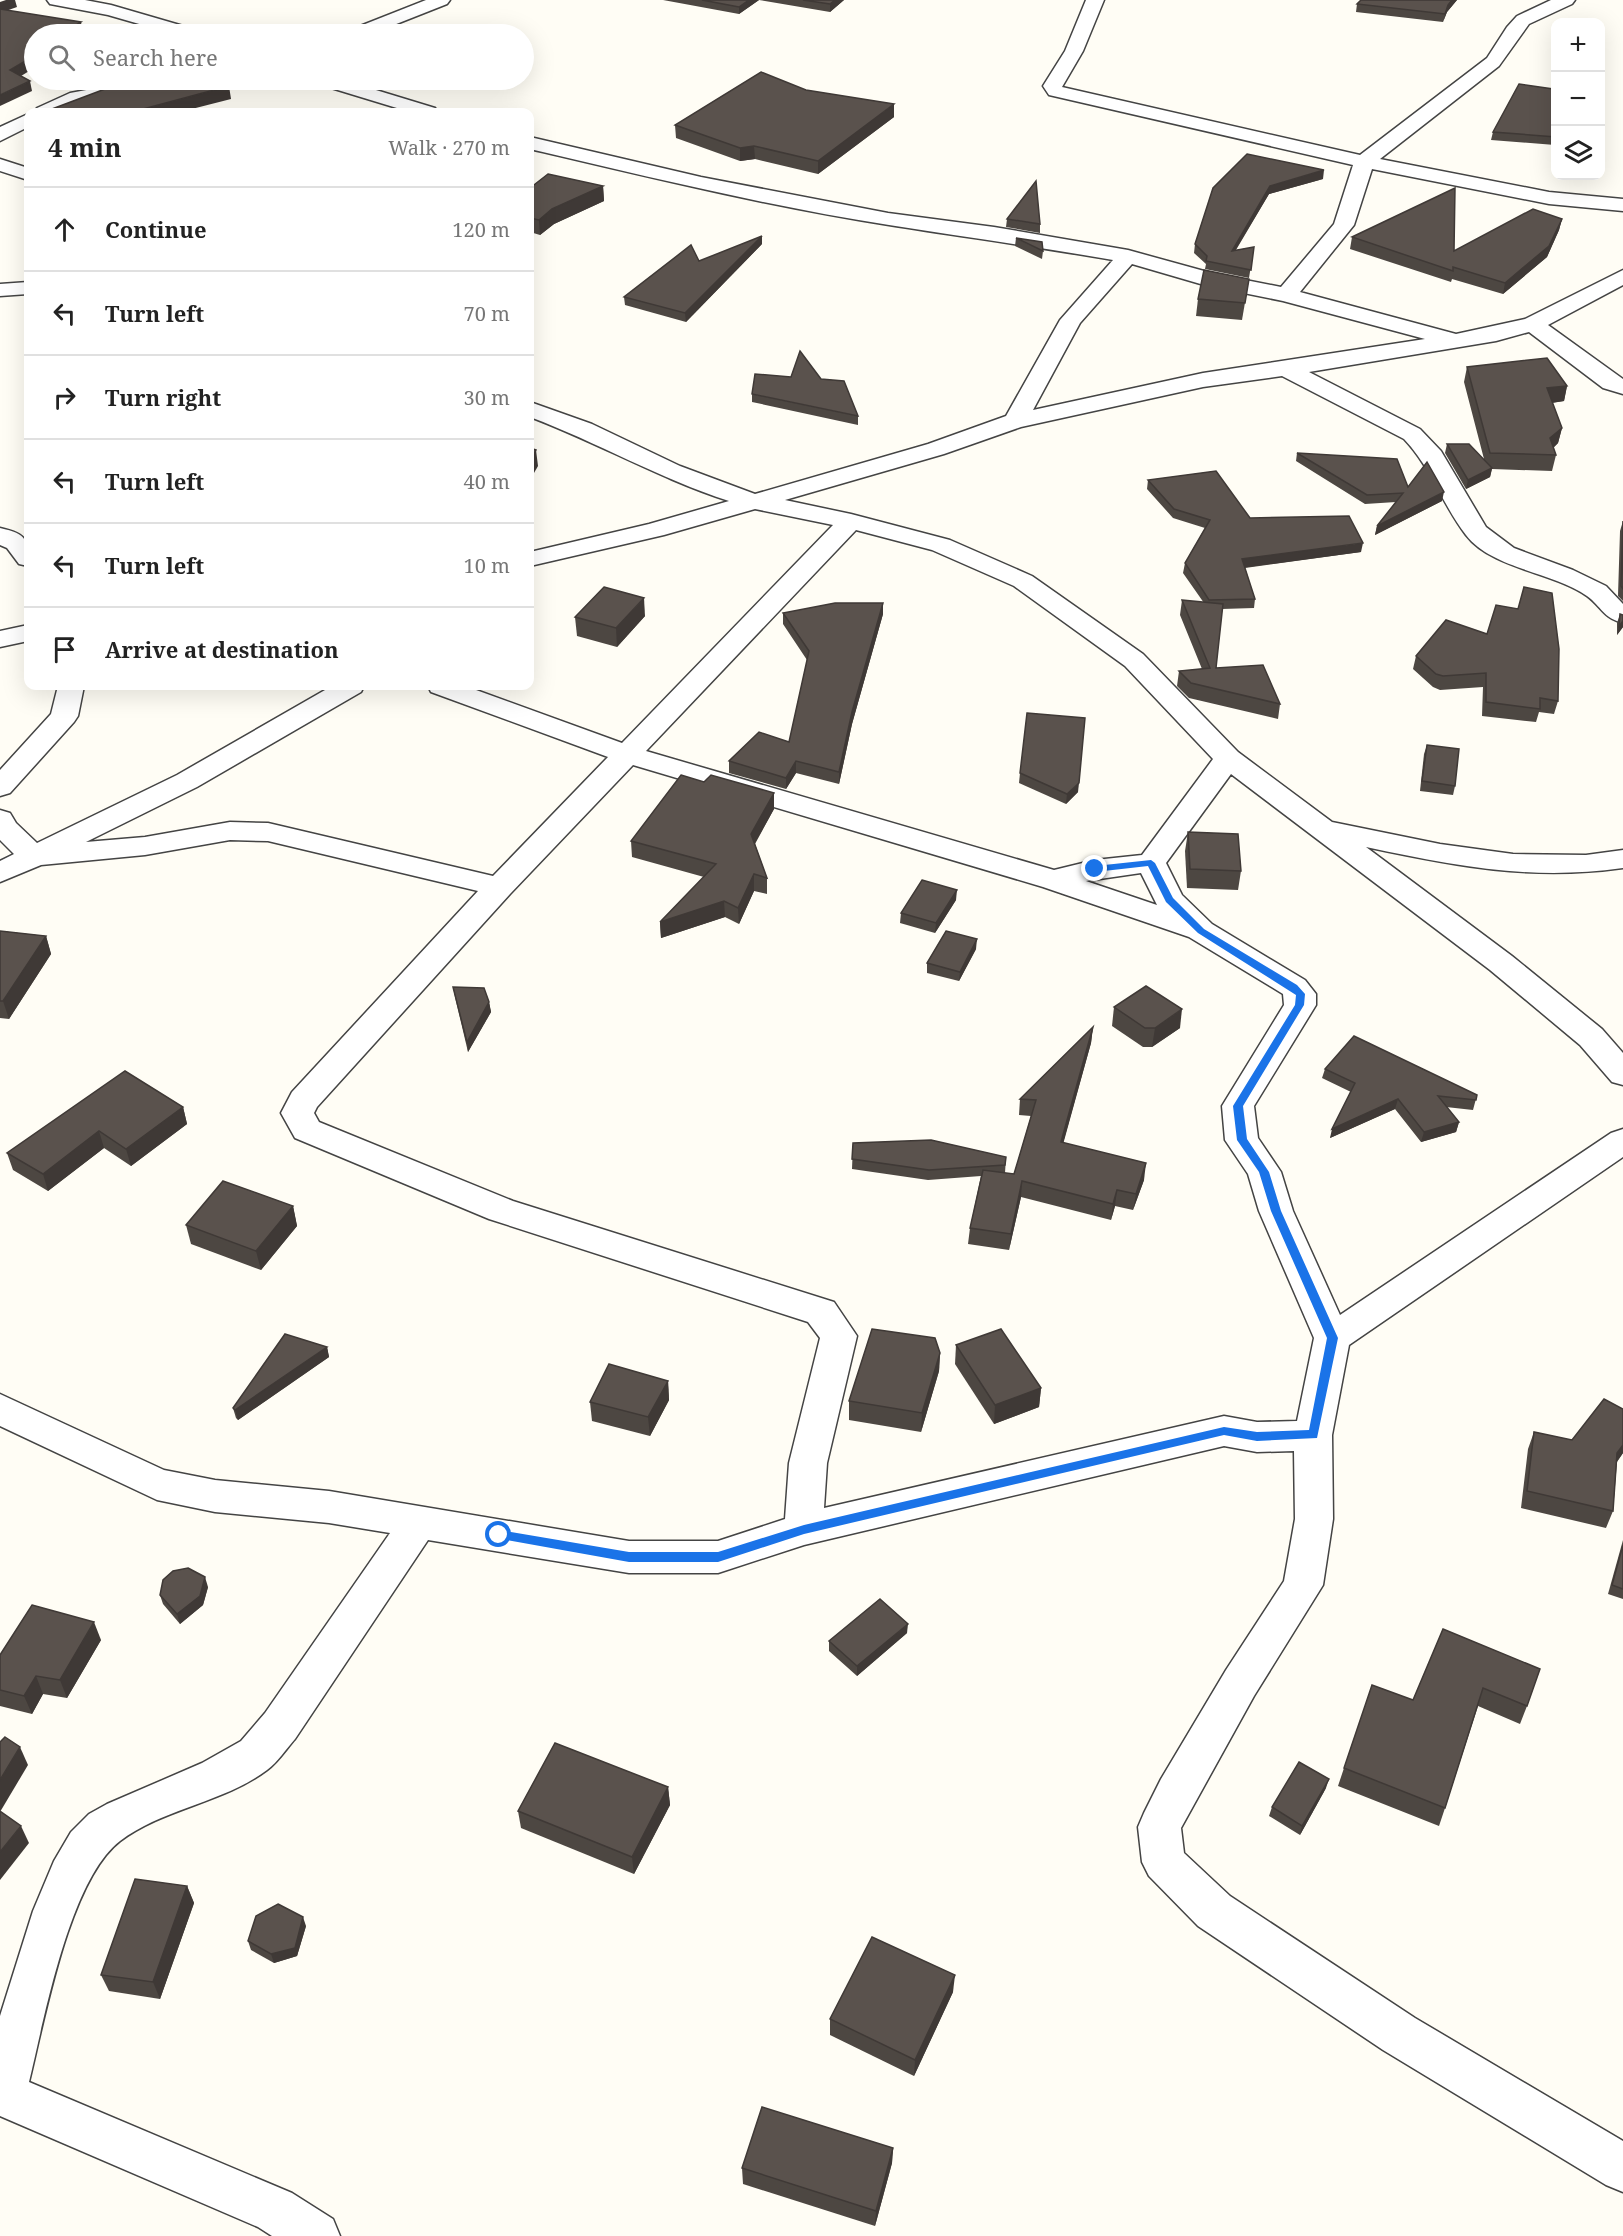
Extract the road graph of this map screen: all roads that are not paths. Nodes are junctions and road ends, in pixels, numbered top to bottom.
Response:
1 (56, 0) edge
2 (1095, 0) edge
3 (1566, 0) edge
4 (430, 2) edge
5 (111, 10) junction
6 (114, 24) edge
7 (158, 24) edge
8 (379, 24) edge
9 (82, 90) edge
10 (115, 90) edge
11 (357, 90) edge
12 (77, 97) junction
13 (53, 108) edge
14 (415, 108) edge
15 (24, 122) edge
16 (0, 135) edge
17 (534, 144) edge
18 (1364, 162) junction
19 (0, 165) edge
20 (24, 173) edge
21 (1623, 205) edge
22 (1128, 256) junction
23 (1623, 276) edge
24 (24, 288) edge
25 (0, 290) edge
26 (1286, 295) junction
27 (1533, 324) junction
28 (1341, 334) junction
29 (1460, 341) junction
30 (1286, 369) junction
31 (1623, 387) edge
32 (534, 410) edge
33 (1015, 422) junction
34 (753, 501) junction
35 (851, 521) junction
36 (0, 535) edge
37 (24, 554) edge
38 (534, 558) edge
39 (1623, 615) edge
40 (24, 634) edge
41 (0, 639) edge
42 (70, 690) edge
43 (344, 690) edge
44 (452, 690) edge
45 (627, 754) junction
46 (1228, 758) junction
47 (0, 788) edge
48 (0, 819) edge
49 (1322, 828) junction
50 (33, 856) junction
51 (1623, 859) edge
52 (1151, 863) junction
53 (0, 873) edge
54 (1053, 880) junction
55 (499, 886) junction
56 (1201, 931) junction
57 (1623, 1074) edge
58 (1623, 1141) edge
59 (1332, 1338) junction
60 (0, 1409) edge
61 (1314, 1435) junction
62 (419, 1522) junction
63 (804, 1529) junction
64 (1, 2094) edge
65 (1623, 2168) edge
66 (316, 2236) edge

1 - 5 street
2 - 18 street
3 - 18 street
4 - 8 street
5 - 6 street
5 - 7 street
9 - 12 street
10 - 12 street
11 - 14 street
12 - 13 street
15 - 16 street
17 - 22 street
18 - 21 street
18 - 26 street
19 - 20 street
22 - 26 street
22 - 33 street
23 - 27 street
24 - 25 street
26 - 28 street
27 - 29 street
27 - 31 street
28 - 29 street
28 - 29 street
28 - 30 street
30 - 33 street
30 - 39 street
32 - 34 street
33 - 34 street
34 - 35 street
34 - 38 street
35 - 45 street
35 - 46 street
36 - 37 street
40 - 41 street
42 - 47 street
43 - 50 street
44 - 45 street
45 - 54 street
45 - 55 street
46 - 49 street
46 - 52 street
48 - 50 street
49 - 51 street
49 - 57 street
50 - 53 street
50 - 55 street
52 - 54 street
52 - 56 street
54 - 56 street
55 - 63 street
56 - 59 street
58 - 59 street
59 - 61 street
60 - 62 street
61 - 63 street
61 - 65 street
62 - 63 street
62 - 64 street
64 - 66 street

